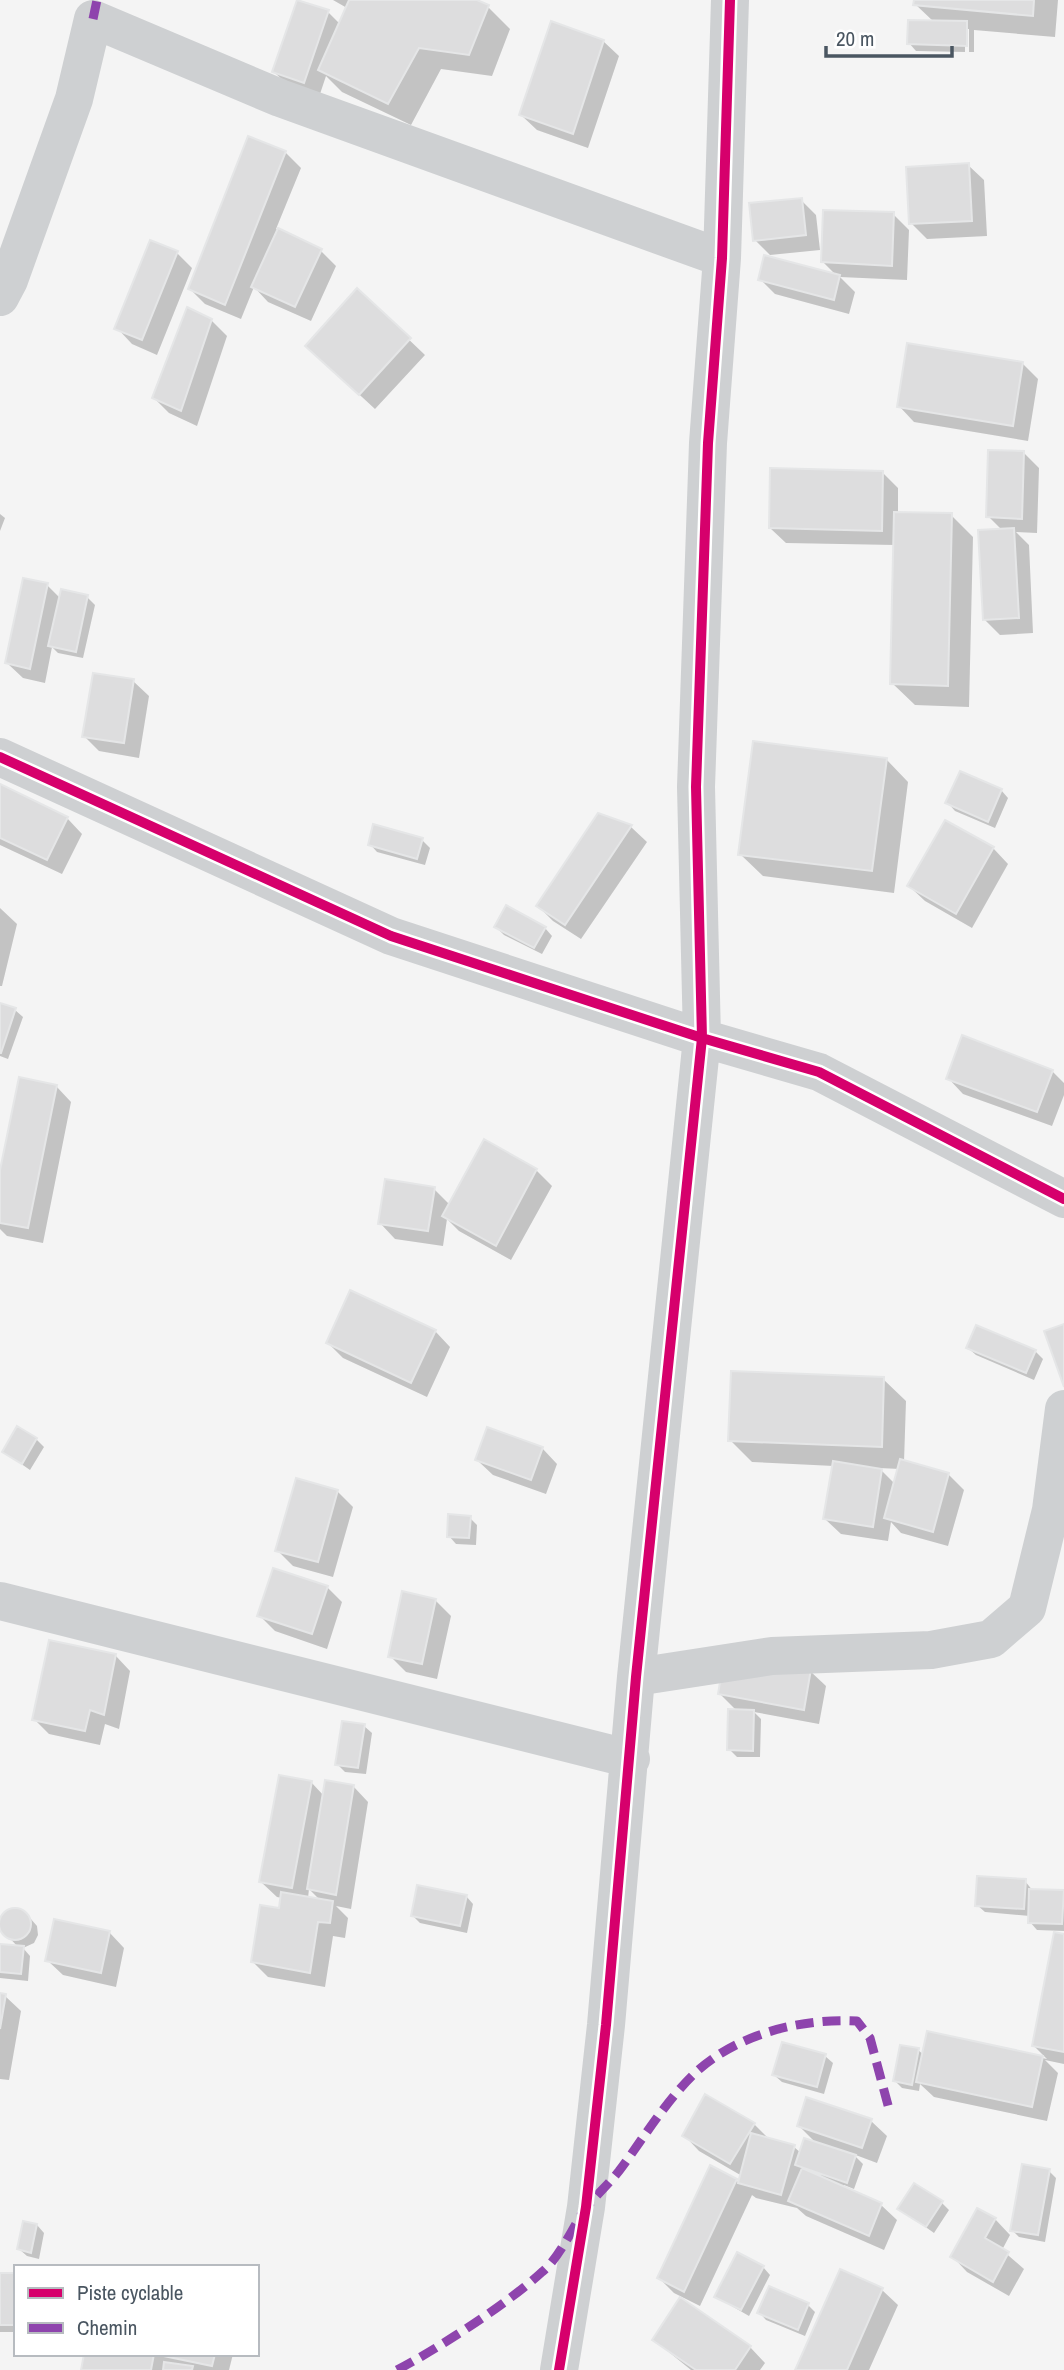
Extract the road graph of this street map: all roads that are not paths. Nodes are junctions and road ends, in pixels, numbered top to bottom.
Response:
1 (730, 0) edge
2 (722, 258) junction
3 (0, 297) edge
4 (0, 757) edge
5 (702, 1038) junction
6 (1064, 1199) edge
7 (1064, 1409) edge
8 (0, 1601) edge
9 (636, 1677) junction
10 (631, 1759) junction
11 (559, 2370) edge

1 - 2 street
2 - 3 street
2 - 5 street
4 - 5 street
5 - 6 street
5 - 9 street
7 - 9 street
8 - 10 street
9 - 10 street
10 - 11 street

